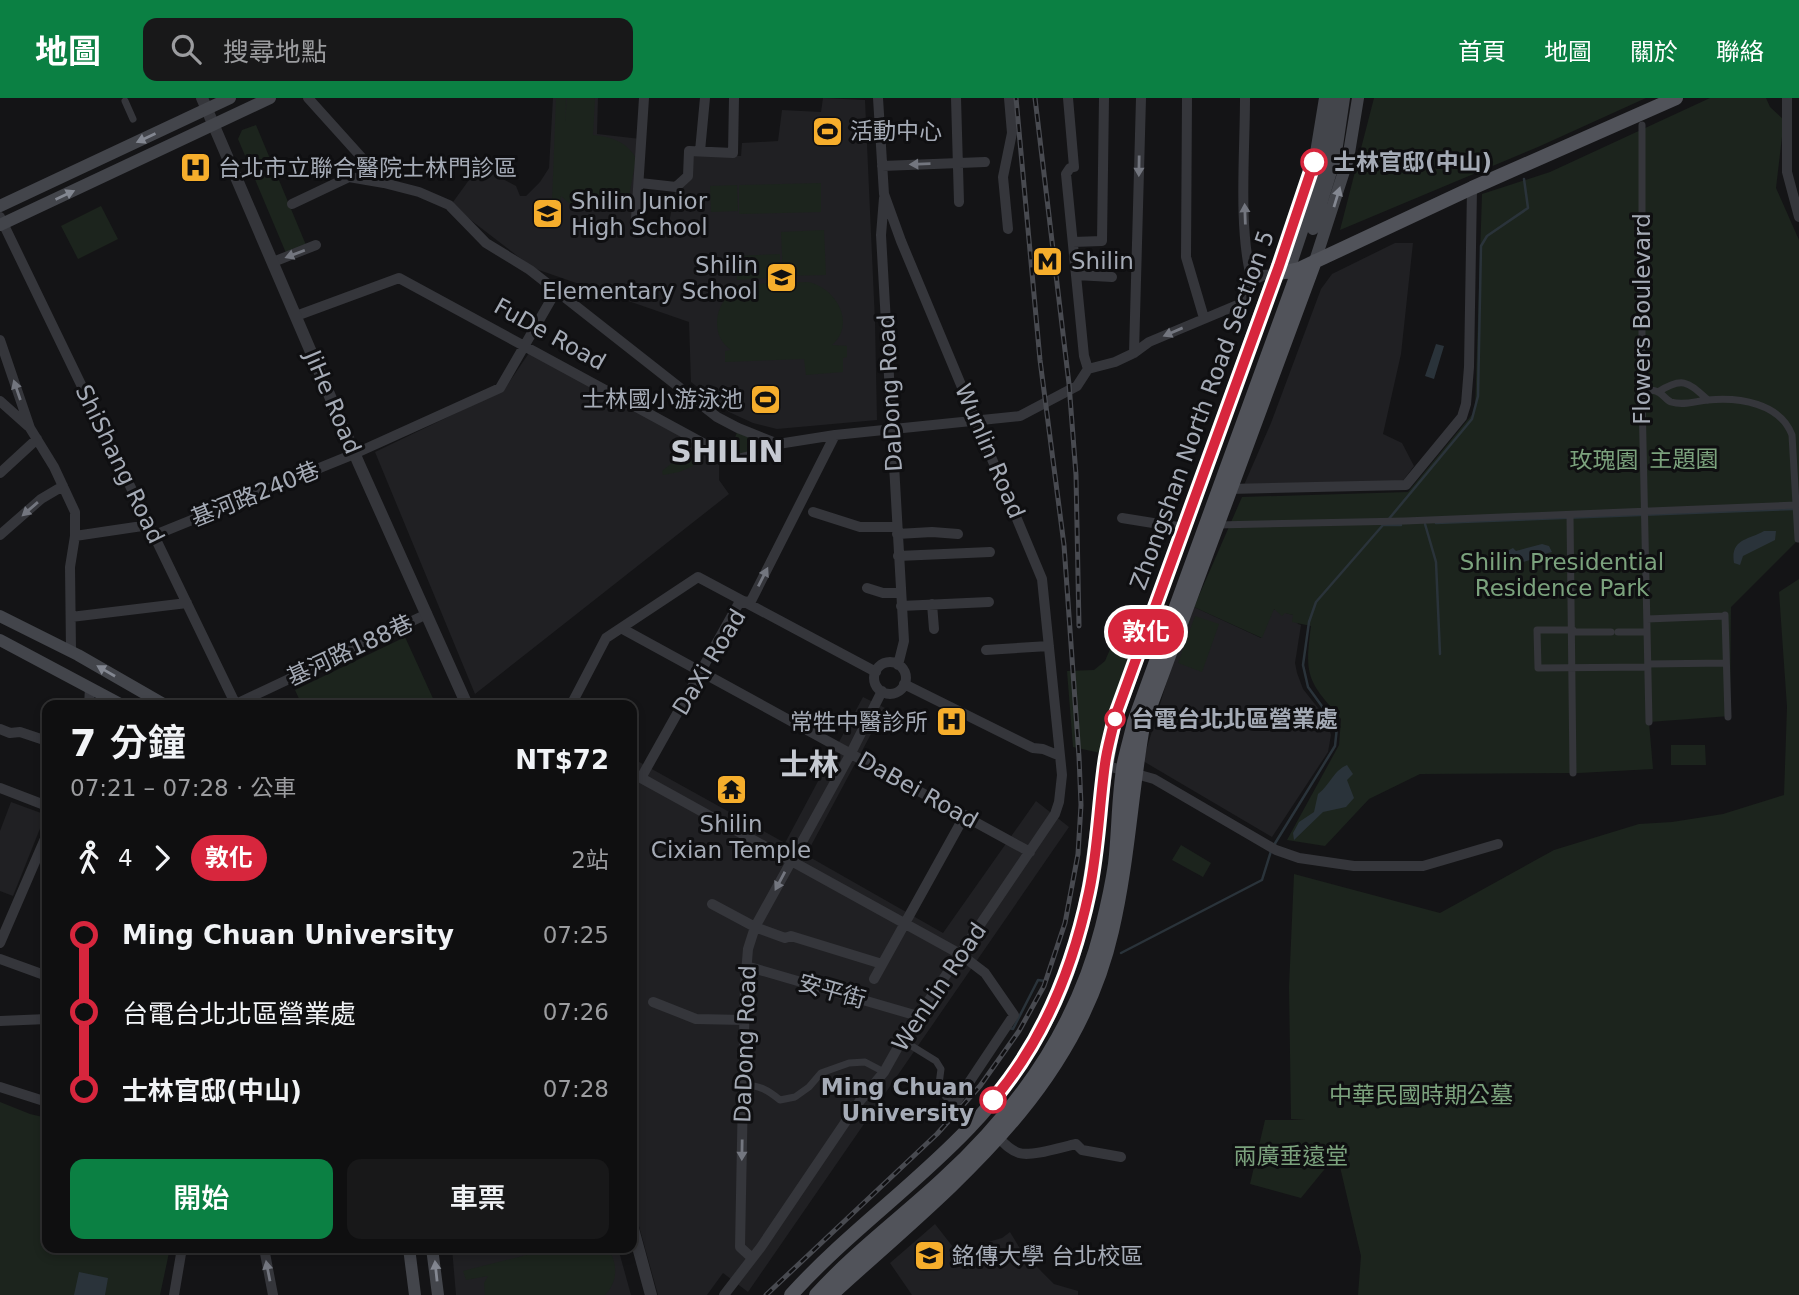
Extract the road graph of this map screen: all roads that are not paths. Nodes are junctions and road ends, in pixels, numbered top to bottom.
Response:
1 (230, 98) edge
2 (270, 98) edge
3 (308, 98) edge
4 (644, 98) edge
5 (705, 98) edge
6 (734, 98) edge
7 (878, 98) edge
8 (956, 98) edge
9 (1009, 98) edge
10 (1068, 98) edge
11 (1104, 98) edge
12 (1141, 98) edge
13 (1187, 98) edge
14 (1245, 98) edge
15 (1325, 98) edge
16 (1335, 98) edge
17 (1344, 98) edge
18 (1358, 98) edge
19 (1676, 98) edge
20 (1787, 98) edge
21 (124, 101) edge
22 (205, 103) edge
23 (134, 119) dead end
24 (214, 125) junction
25 (1642, 125) dead end
26 (1799, 140) edge
27 (1786, 146) junction
28 (700, 151) junction
29 (985, 162) dead end
30 (957, 163) junction
31 (882, 166) junction
32 (384, 183) junction
33 (640, 183) junction
34 (1472, 188) junction
35 (884, 194) junction
36 (959, 202) dead end
37 (292, 204) dead end
38 (0, 206) edge
39 (1799, 217) edge
40 (636, 219) dead end
41 (1, 222) edge
42 (1008, 229) dead end
43 (1073, 242) junction
44 (316, 246) dead end
45 (1315, 261) junction
46 (273, 262) junction
47 (1287, 272) junction
48 (1076, 275) junction
49 (1112, 277) dead end
50 (1252, 281) junction
51 (556, 291) junction
52 (296, 316) junction
53 (1204, 318) junction
54 (0, 340) edge
55 (525, 347) junction
56 (1134, 353) junction
57 (1260, 361) junction
58 (1088, 369) junction
59 (1642, 389) junction
60 (1658, 392) junction
61 (1708, 400) junction
62 (0, 401) edge
63 (977, 420) junction
64 (30, 428) junction
65 (891, 430) junction
66 (835, 435) junction
67 (37, 439) junction
68 (778, 444) junction
69 (354, 454) junction
70 (1214, 458) junction
71 (0, 473) edge
72 (63, 486) junction
73 (1229, 489) junction
74 (1796, 505) junction
75 (805, 509) junction
76 (1645, 511) junction
77 (1570, 514) junction
78 (1122, 518) dead end
79 (149, 525) junction
80 (1217, 525) junction
81 (1184, 528) junction
82 (897, 530) junction
83 (958, 534) dead end
84 (0, 535) edge
85 (155, 535) junction
86 (75, 536) junction
87 (1798, 539) edge
88 (990, 551) dead end
89 (898, 556) junction
90 (867, 588) dead end
91 (901, 593) junction
92 (745, 602) junction
93 (989, 602) dead end
94 (187, 603) junction
95 (932, 604) junction
96 (901, 606) junction
97 (427, 614) junction
98 (0, 616) edge
99 (71, 617) junction
100 (1647, 619) junction
101 (621, 628) junction
102 (934, 629) dead end
103 (1573, 631) junction
104 (1647, 632) junction
105 (0, 640) edge
106 (1049, 646) junction
107 (986, 650) dead end
108 (71, 651) junction
109 (1726, 663) junction
110 (898, 665) junction
111 (1648, 665) junction
112 (1574, 668) junction
113 (701, 671) junction
114 (876, 672) junction
115 (904, 684) junction
116 (90, 688) junction
117 (882, 691) junction
118 (89, 700) edge
119 (113, 700) edge
120 (156, 700) edge
121 (234, 700) edge
122 (246, 700) edge
123 (465, 700) edge
124 (574, 700) edge
125 (1728, 718) dead end
126 (1649, 722) dead end
127 (0, 729) edge
128 (42, 739) edge
129 (851, 753) junction
130 (1060, 756) junction
131 (1119, 769) junction
132 (637, 773) edge
133 (1573, 774) dead end
134 (637, 776) edge
135 (0, 788) edge
136 (42, 804) edge
137 (965, 815) junction
138 (1498, 844) dead end
139 (42, 846) edge
140 (1030, 852) junction
141 (791, 860) junction
142 (712, 904) dead end
143 (905, 923) junction
144 (755, 926) junction
145 (0, 943) edge
146 (960, 954) junction
147 (0, 959) edge
148 (882, 964) junction
149 (746, 966) junction
150 (42, 974) edge
151 (874, 979) dead end
152 (1069, 982) junction
153 (653, 1003) dead end
154 (918, 1016) junction
155 (42, 1019) edge
156 (744, 1020) junction
157 (0, 1021) edge
158 (902, 1040) junction
159 (884, 1072) junction
160 (743, 1085) junction
161 (0, 1087) edge
162 (42, 1100) edge
163 (954, 1105) joint
164 (996, 1135) junction
165 (1121, 1157) dead end
166 (637, 1243) edge
167 (181, 1253) edge
168 (265, 1253) edge
169 (410, 1253) edge
170 (433, 1253) edge
171 (752, 1258) junction
172 (174, 1295) edge
173 (273, 1295) edge
174 (415, 1295) edge
175 (438, 1295) edge
176 (651, 1295) edge
177 (724, 1295) edge
178 (791, 1295) edge
179 (805, 1295) edge
180 (816, 1295) edge
181 (831, 1295) edge

1 - 22 main road
2 - 24 main road
3 - 32 street
4 - 33 street
5 - 28 street
6 - 28 street
7 - 31 street, Wunlin Road
8 - 30 street
9 - 42 street
10 - 43 street
11 - 43 street
12 -> 56 street
13 - 53 street
50 -> 14 street
15 - 47 main road, Zhongshan North Road Section 5
16 - 47 main road, Zhongshan North Road Section 5
17 - 47 main road, Zhongshan North Road Section 5
45 -> 18 main road, Zhongshan North Road Section 5
19 - 34 main road
20 - 27 street
21 - 23 street
22 - 24 street, JiHe Road
22 -> 38 main road
41 -> 24 main road
24 - 46 street, JiHe Road
25 - 59 street, Flowers Boulevard
26 - 27 street
27 - 39 street
28 - 33 street
29 - 30 street
30 -> 31 street
30 - 36 street
31 - 35 street, Wunlin Road
32 - 37 street
32 - 51 street, FuDe Road
33 - 40 street
34 - 45 main road
34 - 73 street
35 - 63 street, Wunlin Road
35 - 65 street, DaDong Road
41 - 79 street, ShiShang Road
43 - 48 street
44 -> 46 street
45 - 47 main road
45 - 57 main road, Zhongshan North Road Section 5
46 - 52 street, JiHe Road
47 - 50 street
47 - 57 main road, Zhongshan North Road Section 5
48 - 49 street
48 - 58 street
50 - 53 street
51 - 55 street, 基河路240巷
51 - 68 street, FuDe Road
52 - 55 street, FuDe Road
52 - 69 street, JiHe Road
53 -> 56 street
64 -> 54 street
55 - 68 street, FuDe Road
55 - 69 street, 基河路240巷
56 - 58 street
57 - 70 main road, Zhongshan North Road Section 5
57 - 73 main road, Zhongshan North Road Section 5
57 - 131 main road, Zhongshan North Road Section 5
58 - 63 street, FuDe Road
59 - 60 street
59 - 76 street, Flowers Boulevard
60 - 61 street
60 - 61 street
61 - 74 street
62 - 64 street
63 - 65 street, FuDe Road
63 - 106 street, Wunlin Road
64 - 67 street
65 - 66 street, FuDe Road
65 - 82 street, DaDong Road
66 - 68 street, FuDe Road
66 - 75 street, DaXi Road
67 - 71 street
67 - 72 street
69 - 85 street, 基河路240巷
69 - 97 street, JiHe Road
70 - 81 main road, Zhongshan North Road Section 5
70 - 131 main road, Zhongshan North Road Section 5
72 -> 84 street
72 - 86 street
73 - 80 main road, Zhongshan North Road Section 5
74 - 76 street
74 - 87 street
75 - 82 street
92 -> 75 street, DaXi Road
76 - 77 street
76 - 100 street, Flowers Boulevard
77 - 80 street
77 - 103 street
78 - 81 street
79 - 85 street, ShiShang Road
79 - 86 street
80 - 131 main road, Zhongshan North Road Section 5
81 - 131 main road, Zhongshan North Road Section 5
82 - 83 street
82 - 89 street, DaDong Road
85 - 94 street, ShiShang Road
86 - 99 street
88 - 89 street
89 - 91 street, DaDong Road
90 - 91 street
91 - 96 street, DaDong Road
92 - 101 street
92 - 113 street, DaXi Road
92 - 114 street
93 - 95 street
94 - 99 street
94 - 121 street, ShiShang Road
95 - 96 street
95 - 102 street
96 - 110 street, DaDong Road
97 - 122 street, 基河路188巷
97 - 123 street, JiHe Road
98 - 108 main road
99 - 108 street
100 - 104 street, Flowers Boulevard
100 - 109 street
101 - 113 street, DaBei Road
101 - 124 street
103 - 104 street
103 - 112 street
103 - 112 street
104 - 111 street, Flowers Boulevard
105 - 116 main road
106 - 107 street
106 - 130 street, Wunlin Road
120 -> 108 main road
109 - 111 street
109 - 125 street
110 - 114 street
110 - 115 street
111 - 112 street
111 - 126 street, Flowers Boulevard
112 - 133 street
113 - 129 street, DaBei Road
113 - 132 street, DaXi Road
114 - 117 street
115 - 117 street
115 - 130 street
116 - 118 street
116 - 119 main road
117 - 129 street, DaDong Road
127 - 128 street
129 - 137 street, DaBei Road
129 - 141 street, DaDong Road
130 - 140 street, WenLin Road
131 - 138 street
131 - 152 main road, Zhongshan North Road Section 5
131 - 164 main road, Zhongshan North Road Section 5
134 - 141 street
135 - 136 street
137 - 140 street, DaBei Road
137 - 143 street
139 - 145 street
140 - 146 street, WenLin Road
141 - 143 street
141 -> 144 street, DaDong Road
142 - 144 street
143 - 146 street
143 - 148 street
144 - 148 street
144 - 149 street, DaDong Road
146 - 154 street, WenLin Road
146 - 163 street
147 - 150 street
148 - 151 street
149 - 154 street, 安平街
149 - 156 street, DaDong Road
152 - 178 main road, Zhongshan North Road Section 5
152 - 179 main road, Zhongshan North Road Section 5
153 - 156 street
154 - 158 street, WenLin Road
155 - 157 street
156 - 160 street, DaDong Road
158 - 159 street, WenLin Road
158 - 163 street
159 - 160 street
159 - 171 street, WenLin Road
160 -> 171 street, DaDong Road
161 - 162 street
164 - 165 street
164 - 180 main road, Zhongshan North Road Section 5
164 - 181 main road, Zhongshan North Road Section 5
166 - 176 street
167 - 172 street
173 -> 168 street
169 - 174 main road
175 -> 170 main road
171 - 177 street, WenLin Road

